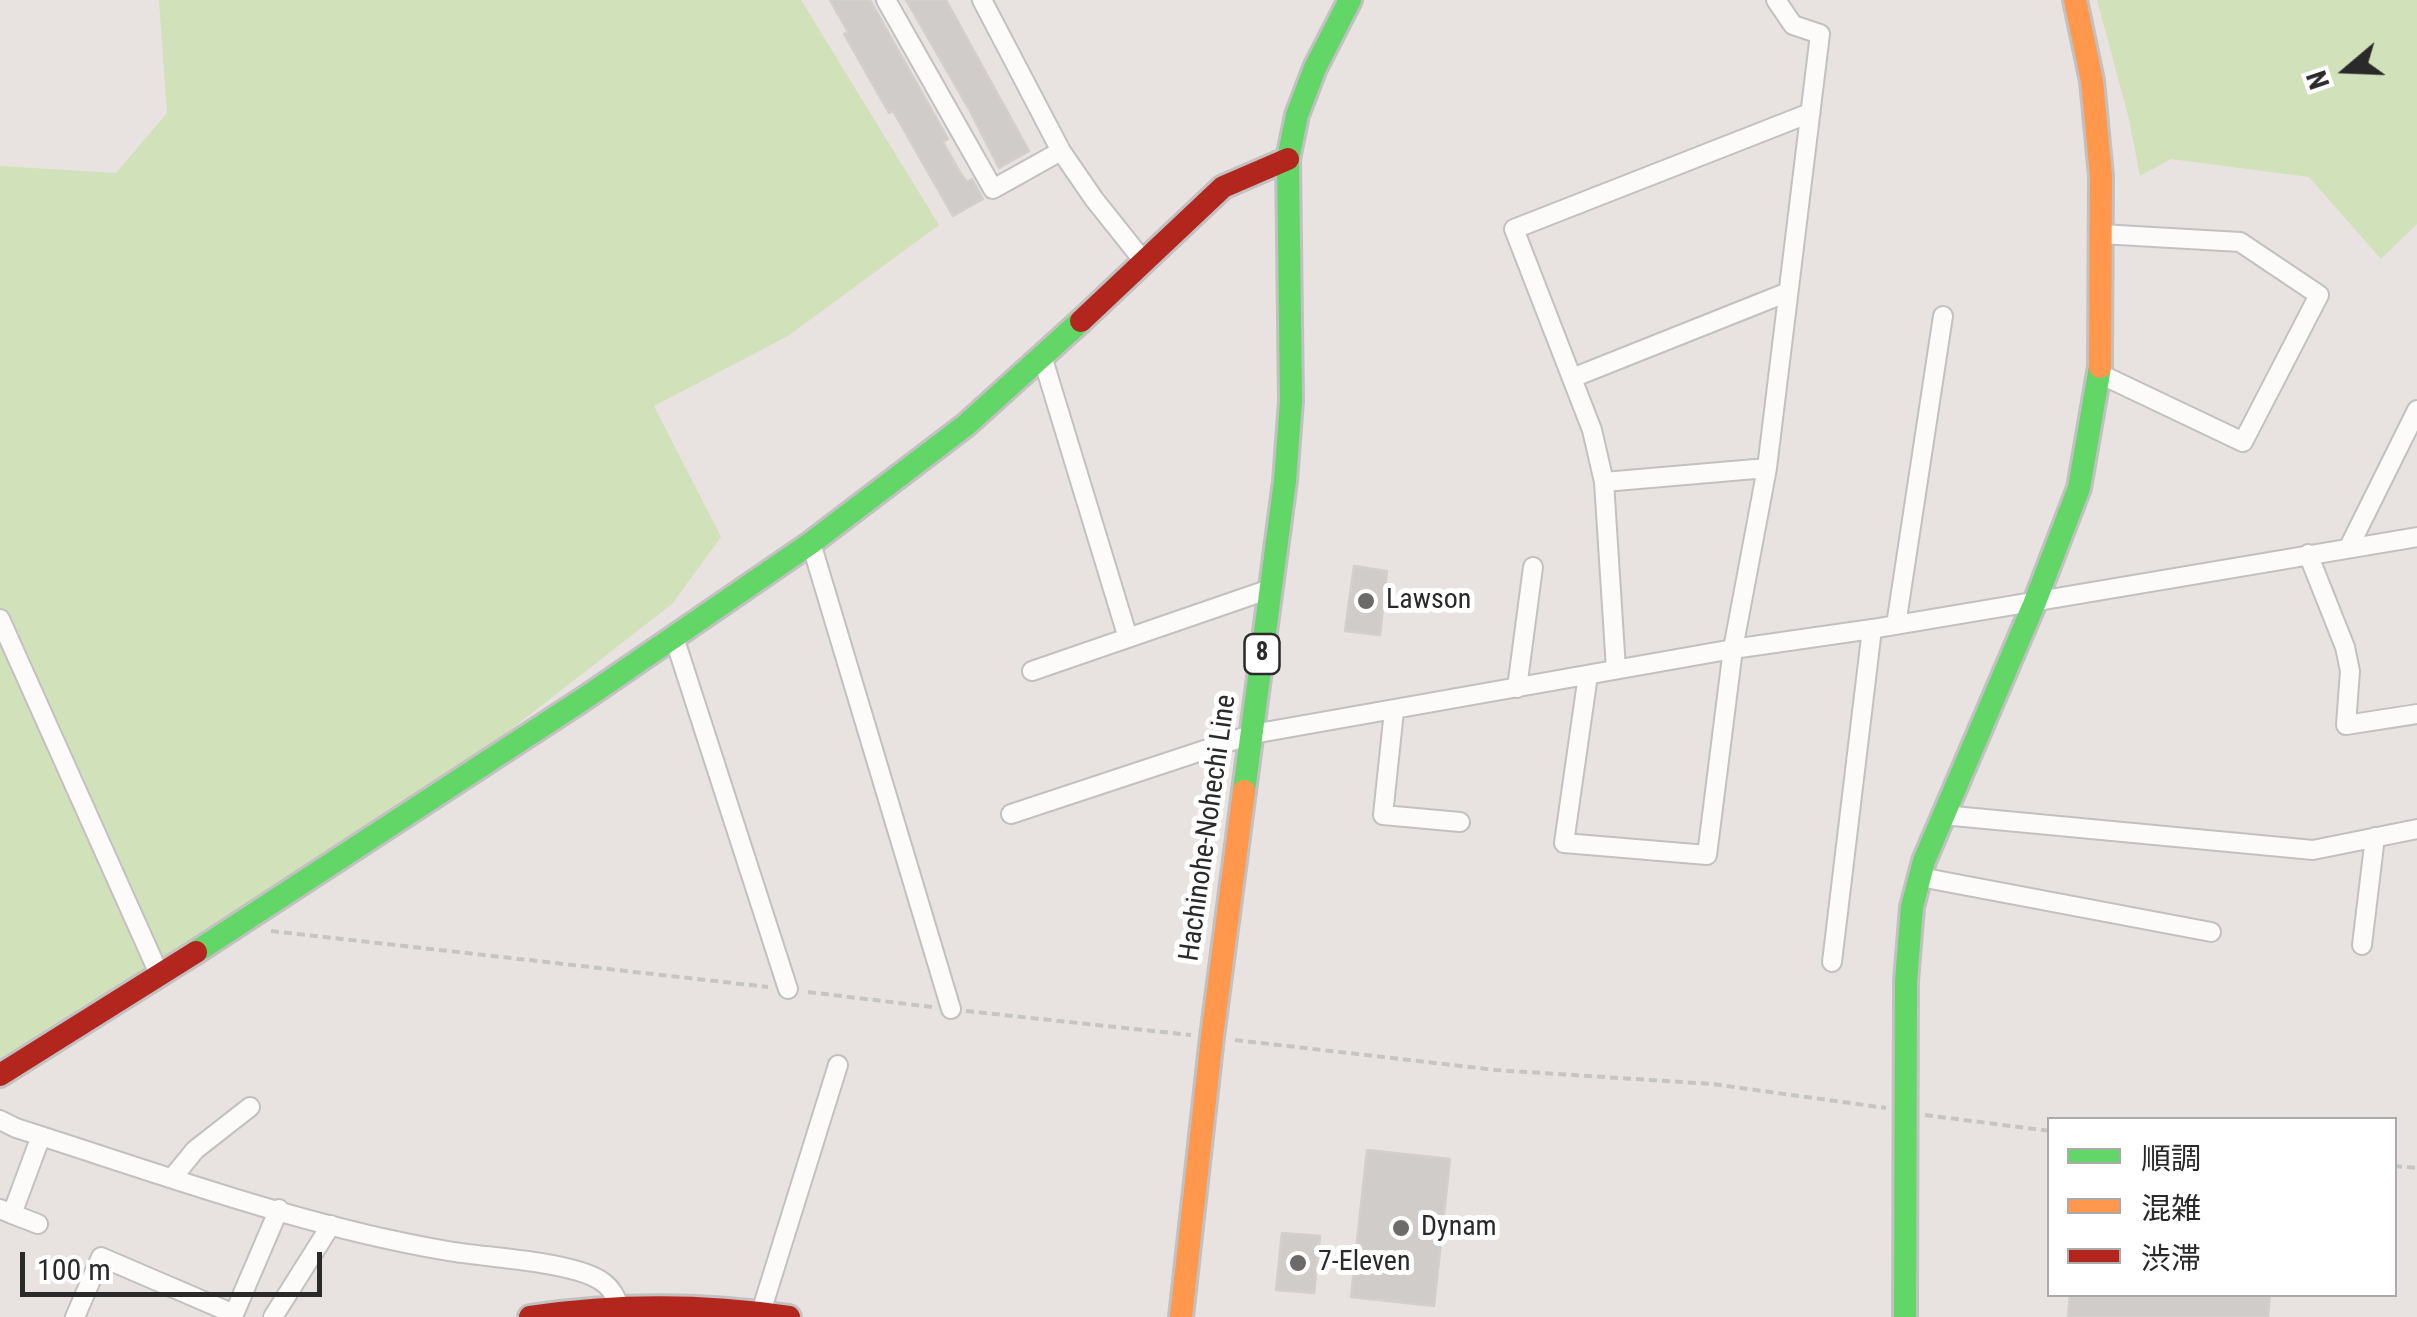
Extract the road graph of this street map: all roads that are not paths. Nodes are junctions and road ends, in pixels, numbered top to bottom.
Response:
1 (886, 0) edge
2 (982, 0) edge
3 (1350, 0) edge
4 (1776, 0) edge
5 (2076, 0) edge
6 (1810, 113) junction
7 (1061, 151) junction
8 (1288, 159) junction
9 (2101, 234) junction
10 (1146, 263) junction
11 (1788, 292) junction
12 (1944, 316) dead end
13 (1042, 356) junction
14 (2100, 374) junction
15 (1572, 378) junction
16 (2417, 410) edge
17 (1767, 468) junction
18 (1604, 482) junction
19 (2417, 537) edge
20 (811, 542) junction
21 (2350, 547) junction
22 (2308, 554) junction
23 (1532, 566) dead end
24 (1270, 589) junction
25 (2035, 602) junction
26 (0, 619) edge
27 (1896, 625) junction
28 (1872, 630) junction
29 (674, 636) junction
30 (1128, 638) junction
31 (1734, 649) junction
32 (1616, 670) junction
33 (1032, 671) dead end
34 (1588, 675) junction
35 (1517, 688) junction
36 (1394, 711) junction
37 (2417, 714) edge
38 (1252, 734) junction
39 (1011, 814) dead end
40 (1942, 815) junction
41 (1460, 822) dead end
42 (2417, 829) edge
43 (2375, 837) junction
44 (1920, 877) junction
45 (2211, 932) dead end
46 (2362, 945) dead end
47 (1832, 962) dead end
48 (160, 976) junction
49 (788, 989) road end
50 (951, 1009) road end
51 (838, 1065) dead end
52 (0, 1076) edge
53 (250, 1107) dead end
54 (0, 1120) edge
55 (41, 1136) junction
56 (173, 1177) junction
57 (280, 1210) junction
58 (6, 1212) edge
59 (38, 1224) dead end
60 (331, 1225) junction
61 (620, 1308) junction
62 (773, 1315) edge
63 (75, 1317) edge
64 (273, 1317) edge
65 (530, 1317) edge
66 (1181, 1317) edge
67 (1905, 1317) edge

1 - 7 street
2 - 7 street
3 - 8 street, Hachinohe-Nohechi Line / 8
4 - 6 street
5 - 9 street
6 - 11 street
6 - 15 street
7 - 10 street
8 - 10 street
8 - 24 street, Hachinohe-Nohechi Line / 8
9 - 14 street
9 - 14 street
10 - 13 street
11 - 15 street
11 - 17 street
12 - 27 street
13 - 20 street
13 - 30 street
14 - 25 street
15 - 18 street
16 - 21 street
17 - 18 street
17 - 31 street
18 - 32 street
19 - 21 street
20 - 29 street
20 - 50 street
21 - 22 street
22 - 25 street
22 - 37 street
23 - 35 street
24 - 30 street
24 - 38 street, Hachinohe-Nohechi Line / 8
25 - 27 street
25 - 40 street
26 - 48 street
27 - 28 street
28 - 31 street
28 - 47 street
29 - 48 street
29 - 49 street
30 - 33 street
31 - 32 street
31 - 34 street
32 - 34 street
34 - 35 street
35 - 36 street
36 - 38 street
36 - 41 street
38 - 39 street
38 - 66 street, Hachinohe-Nohechi Line / 8
40 - 43 street
40 - 44 street
42 - 43 street
43 - 46 street
44 - 45 street
44 - 67 street
48 - 52 street
51 - 62 street
53 - 56 street
54 - 55 street
55 - 56 street
55 - 58 street
56 - 57 street
57 - 60 street
57 - 63 street
58 - 59 street
60 - 61 street
60 - 64 street
61 - 62 street
61 - 65 street

